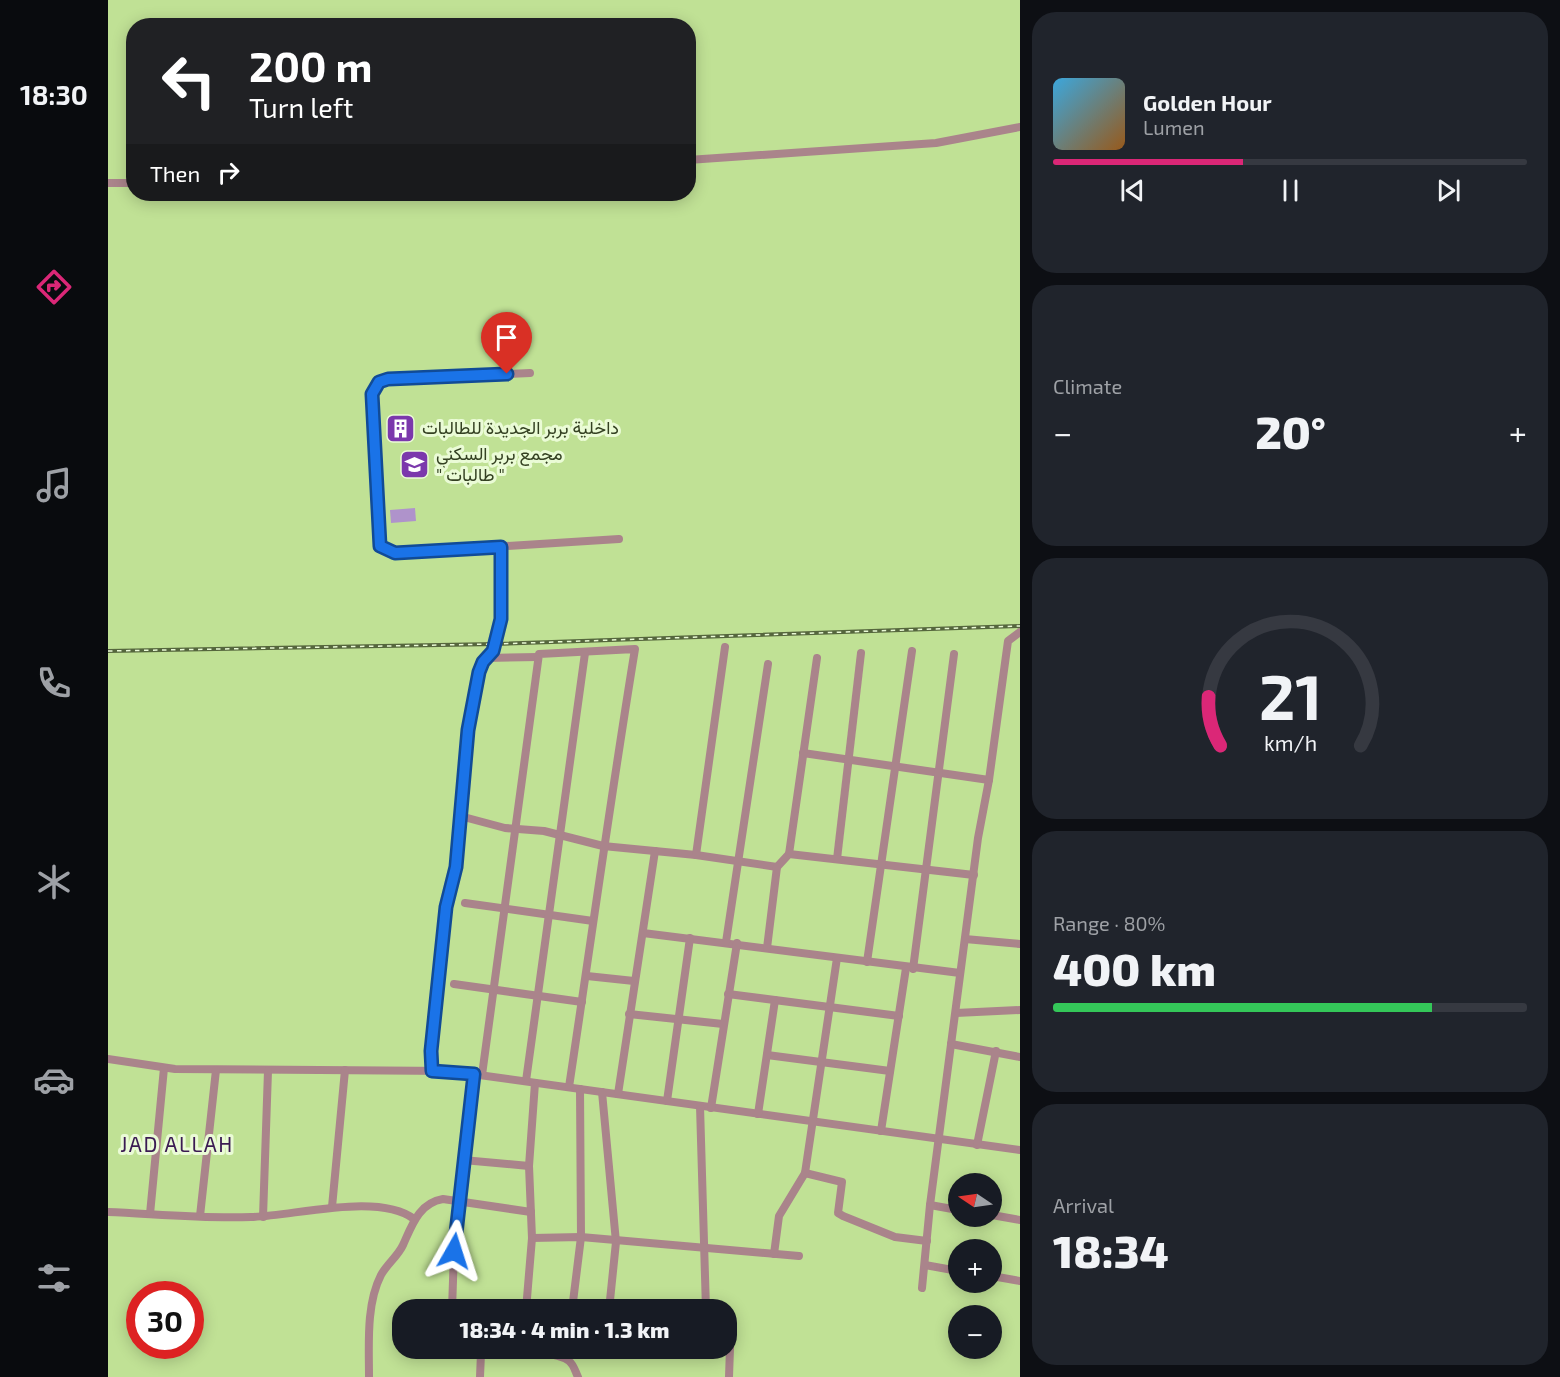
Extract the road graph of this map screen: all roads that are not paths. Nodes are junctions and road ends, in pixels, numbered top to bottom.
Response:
1 (1020, 127) edge
2 (696, 159) edge
3 (108, 183) edge
4 (126, 183) edge
5 (530, 373) dead end
6 (619, 539) dead end
7 (501, 547) junction
8 (1020, 632) edge
9 (725, 647) dead end
10 (912, 651) dead end
11 (585, 653) junction
12 (861, 653) dead end
13 (954, 654) dead end
14 (538, 657) junction
15 (486, 658) junction
16 (817, 658) dead end
17 (768, 664) dead end
18 (803, 753) junction
19 (850, 762) junction
20 (894, 766) junction
21 (940, 774) junction
22 (989, 780) junction
23 (460, 816) junction
24 (513, 829) junction
25 (560, 834) junction
26 (603, 846) junction
27 (655, 851) junction
28 (789, 854) junction
29 (696, 855) junction
30 (837, 859) junction
31 (738, 862) junction
32 (881, 865) junction
33 (777, 867) junction
34 (925, 871) junction
35 (974, 875) junction
36 (465, 903) dead end
37 (504, 908) junction
38 (548, 917) junction
39 (593, 921) junction
40 (643, 933) junction
41 (690, 938) junction
42 (965, 939) junction
43 (726, 942) junction
44 (737, 944) junction
45 (1020, 944) edge
46 (767, 948) junction
47 (837, 958) junction
48 (867, 962) junction
49 (909, 968) junction
50 (960, 973) junction
51 (587, 975) junction
52 (634, 981) junction
53 (454, 984) dead end
54 (493, 989) junction
55 (728, 994) junction
56 (537, 996) junction
57 (775, 1000) junction
58 (582, 1002) junction
59 (830, 1007) junction
60 (1020, 1010) edge
61 (956, 1013) junction
62 (629, 1014) junction
63 (899, 1016) junction
64 (679, 1018) junction
65 (723, 1024) junction
66 (951, 1044) junction
67 (996, 1051) junction
68 (767, 1056) junction
69 (1020, 1057) edge
70 (108, 1059) edge
71 (820, 1064) junction
72 (164, 1068) junction
73 (216, 1070) junction
74 (345, 1070) junction
75 (268, 1071) junction
76 (432, 1071) junction
77 (890, 1071) junction
78 (478, 1074) junction
79 (531, 1082) junction
80 (569, 1088) junction
81 (580, 1089) junction
82 (602, 1092) junction
83 (618, 1094) junction
84 (667, 1101) junction
85 (700, 1106) junction
86 (711, 1108) junction
87 (758, 1114) junction
88 (811, 1122) junction
89 (882, 1131) junction
90 (939, 1139) junction
91 (977, 1145) junction
92 (1020, 1150) edge
93 (463, 1160) junction
94 (529, 1166) junction
95 (805, 1173) junction
96 (459, 1202) junction
97 (930, 1205) junction
98 (332, 1207) junction
99 (948, 1208) edge
100 (108, 1212) edge
101 (531, 1212) junction
102 (150, 1214) junction
103 (200, 1216) junction
104 (263, 1216) junction
105 (1002, 1217) edge
106 (414, 1219) junction
107 (1020, 1220) edge
108 (581, 1237) junction
109 (532, 1238) junction
110 (927, 1241) junction
111 (616, 1242) junction
112 (704, 1248) junction
113 (774, 1254) junction
114 (799, 1256) dead end
115 (925, 1265) junction
116 (948, 1269) edge
117 (1002, 1278) edge
118 (1020, 1281) edge
119 (922, 1288) dead end
120 (452, 1299) edge
121 (527, 1299) edge
122 (573, 1299) edge
123 (610, 1299) edge
124 (706, 1299) edge
125 (481, 1359) edge
126 (566, 1359) edge
127 (731, 1359) edge
128 (369, 1377) edge
129 (480, 1377) edge
130 (578, 1377) edge
131 (729, 1377) edge

1 - 2 street
3 - 4 street
5 - 7 street
6 - 7 street
7 - 15 street
8 - 22 street
9 - 29 street
10 - 20 street
11 - 14 street
11 - 25 street
11 - 26 street
12 - 19 street
13 - 21 street
14 - 15 street
14 - 24 street
15 - 23 street
16 - 18 street
17 - 31 street
18 - 19 street
18 - 28 street
19 - 20 street
19 - 30 street
20 - 21 street
20 - 32 street
21 - 22 street
21 - 34 street
22 - 35 street
23 - 24 street
23 - 76 street
24 - 25 street
24 - 37 street
25 - 26 street
25 - 38 street
26 - 27 street
26 - 39 street
27 - 29 street
27 - 40 street
28 - 30 street
28 - 33 street
29 - 31 street
30 - 32 street
31 - 33 street
31 - 43 street
32 - 34 street
32 - 48 street
33 - 46 street
34 - 35 street
34 - 49 street
35 - 42 street
36 - 37 street
37 - 38 street
37 - 54 street
38 - 39 street
38 - 56 street
39 - 51 street
40 - 41 street
40 - 52 street
41 - 43 street
41 - 64 street
42 - 45 street
42 - 50 street
43 - 44 street
44 - 46 street
44 - 55 street
46 - 47 street
47 - 48 street
47 - 59 street
48 - 49 street
49 - 50 street
49 - 63 street
50 - 61 street
51 - 52 street
51 - 58 street
52 - 62 street
53 - 54 street
54 - 56 street
54 - 78 street
55 - 57 street
55 - 65 street
56 - 58 street
56 - 79 street
57 - 59 street
57 - 68 street
58 - 80 street
59 - 63 street
59 - 71 street
60 - 61 street
61 - 66 street
62 - 64 street
62 - 83 street
63 - 77 street
64 - 65 street
64 - 84 street
65 - 86 street
66 - 67 street
66 - 90 street
67 - 69 street
67 - 91 street
68 - 71 street
68 - 87 street
70 - 72 street
71 - 77 street
71 - 88 street
72 - 73 street
72 - 102 street
73 - 75 street
73 - 103 street
74 - 75 street
74 - 76 street
74 - 98 street
75 - 104 street
76 - 78 street
77 - 89 street
78 - 79 street
78 - 93 street
79 - 80 street
79 - 94 street
80 - 81 street
81 - 82 street
81 - 108 street
82 - 83 street
82 - 111 street
83 - 84 street
84 - 85 street
85 - 86 street
85 - 112 street
86 - 87 street
87 - 88 street
88 - 89 street
88 - 95 street
89 - 90 street
90 - 91 street
90 - 97 street
91 - 92 street
93 - 94 street
93 - 96 street
94 - 101 street
95 - 110 street
95 - 113 street
96 - 101 street
96 - 106 street
96 - 120 street
97 - 99 street
97 - 110 street
98 - 104 street
98 - 106 street
100 - 102 street
101 - 109 street
102 - 103 street
103 - 104 street
105 - 107 street
106 - 128 street
108 - 109 street
108 - 111 street
108 - 122 street
109 - 121 street
110 - 115 street
111 - 112 street
111 - 123 street
112 - 113 street
112 - 124 street
113 - 114 street
115 - 116 street
115 - 119 street
117 - 118 street
125 - 129 street
126 - 130 street
127 - 131 street

